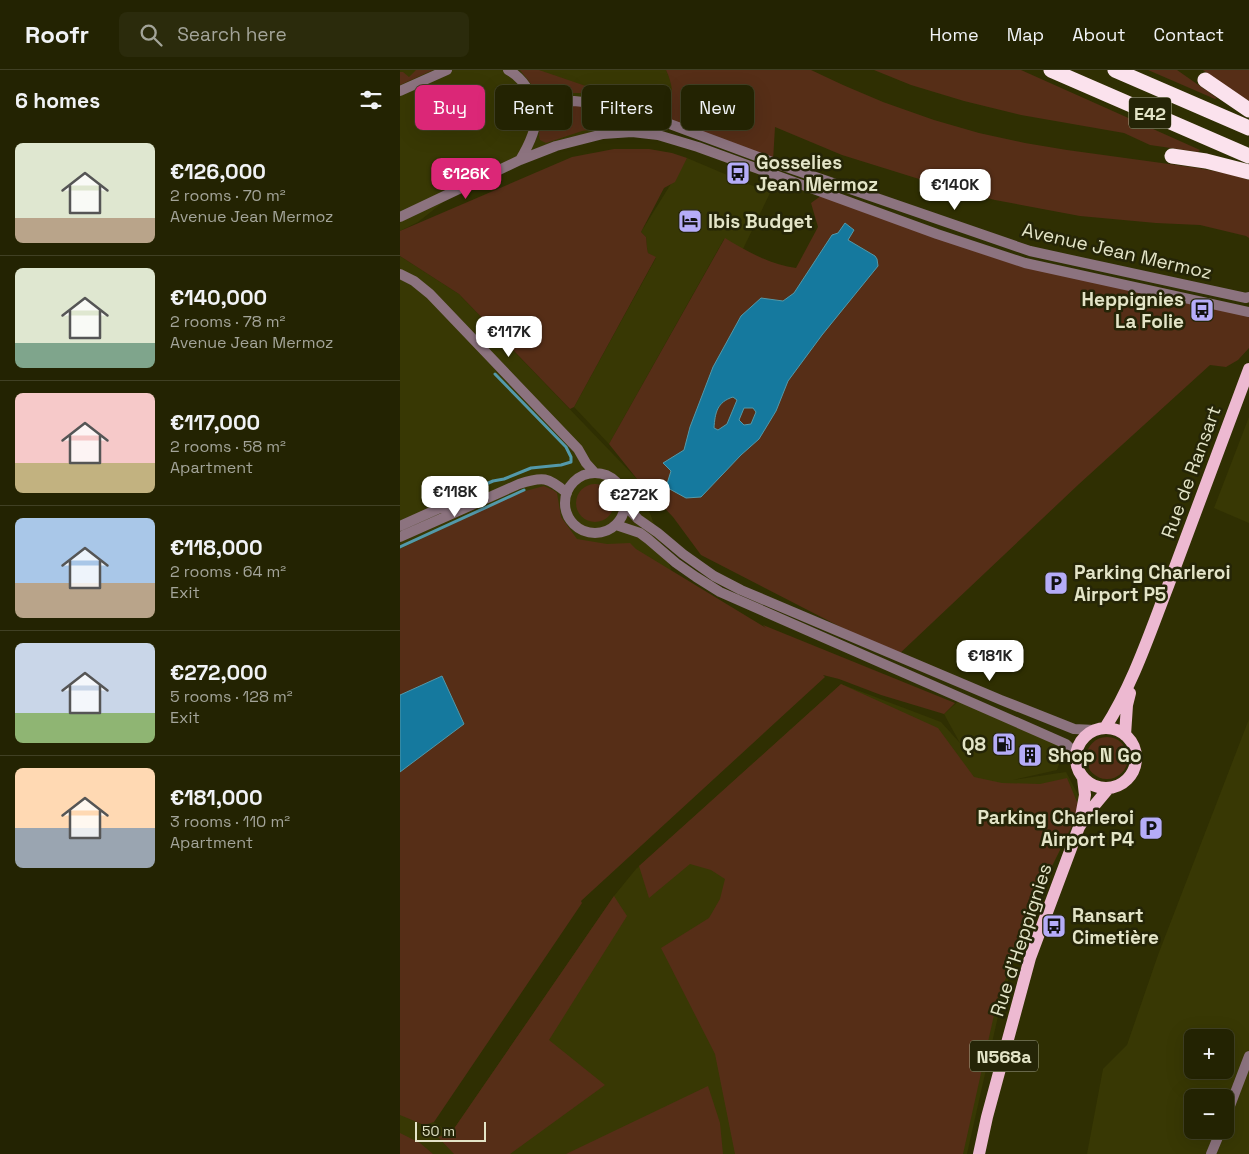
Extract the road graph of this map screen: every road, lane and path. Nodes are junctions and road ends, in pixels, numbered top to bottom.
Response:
1 (447, 70) edge
2 (508, 70) edge
3 (1051, 70) edge
4 (1115, 70) edge
5 (1206, 80) dead end
6 (525, 85) edge
7 (400, 91) edge
8 (572, 101) edge
9 (1249, 110) edge
10 (1249, 128) edge
11 (534, 130) edge
12 (1172, 156) dead end
13 (1249, 156) edge
14 (520, 160) junction
15 (1249, 172) edge
16 (400, 216) edge
17 (400, 274) edge
18 (1249, 297) edge
19 (1249, 312) edge
20 (1249, 370) edge
21 (595, 473) junction
22 (503, 491) junction
23 (566, 493) junction
24 (626, 505) junction
25 (616, 525) junction
26 (400, 526) edge
27 (400, 537) edge
28 (1135, 671) junction
29 (1100, 729) junction
30 (1125, 735) junction
31 (1076, 754) junction
32 (1083, 778) junction
33 (1108, 788) junction
34 (1079, 827) junction
35 (1249, 1056) edge
36 (1234, 1095) edge
37 (1218, 1139) edge
38 (979, 1154) edge
39 (1212, 1154) edge

1 - 7 street
2 - 6 street
3 - 13 highway, E42
4 - 10 highway, E42
5 - 9 highway
8 - 18 street, Avenue Jean Mermoz
11 - 14 street
12 - 15 highway
14 - 16 street, Avenue Jean Mermoz
14 - 19 street, Avenue Jean Mermoz
17 - 21 street
20 - 28 main road, Rue de Ransart
21 - 23 street
21 - 24 street
22 - 23 street
22 - 26 street
22 - 27 street
23 - 25 street
24 - 25 street
24 - 29 street
25 - 31 street
28 - 29 main road, Rue de Ransart
28 - 30 main road, Rue de Ransart
29 - 30 main road
29 - 31 main road
30 - 33 main road, N568a
31 - 32 main road, N568a
32 - 33 main road
32 - 34 main road, Rue d'Heppignies / N568a
33 - 34 main road, Rue d'Heppignies / N568a
34 - 38 main road, Rue d'Heppignies / N568a
35 - 36 street
37 - 39 street

